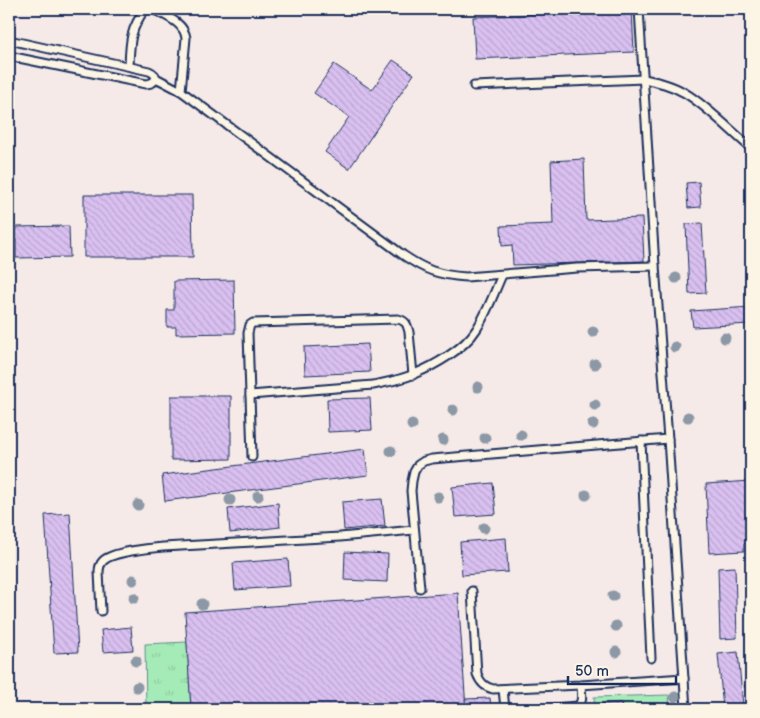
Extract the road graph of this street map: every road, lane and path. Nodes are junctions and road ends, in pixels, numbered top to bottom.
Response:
1 (145, 9) edge
2 (152, 9) edge
3 (639, 9) edge
4 (9, 40) edge
5 (9, 56) edge
6 (129, 66) junction
7 (156, 78) junction
8 (644, 79) junction
9 (474, 86) dead end
10 (181, 91) junction
11 (751, 148) edge
12 (655, 266) junction
13 (502, 275) junction
14 (414, 375) junction
15 (250, 395) junction
16 (668, 439) junction
17 (640, 442) junction
18 (252, 457) dead end
19 (414, 530) junction
20 (420, 588) dead end
21 (472, 591) dead end
22 (101, 611) dead end
23 (651, 658) dead end
24 (684, 678) junction
25 (581, 686) junction
26 (503, 689) junction
27 (505, 709) edge
28 (542, 709) edge
29 (562, 709) edge
30 (686, 709) edge

1 - 6 lane
2 - 10 lane
3 - 8 lane
4 - 6 lane
5 - 7 lane
6 - 7 lane
7 - 10 lane
8 - 9 lane
8 - 11 lane
8 - 12 lane
10 - 13 lane
12 - 13 lane
12 - 16 lane
13 - 14 lane
14 - 15 lane
14 - 15 lane
15 - 18 lane
16 - 17 lane
16 - 24 lane
17 - 19 lane
17 - 23 lane
19 - 20 lane
19 - 22 lane
21 - 26 lane
24 - 25 lane
24 - 30 lane
25 - 26 lane
25 - 29 lane
26 - 27 lane
28 - 29 lane

